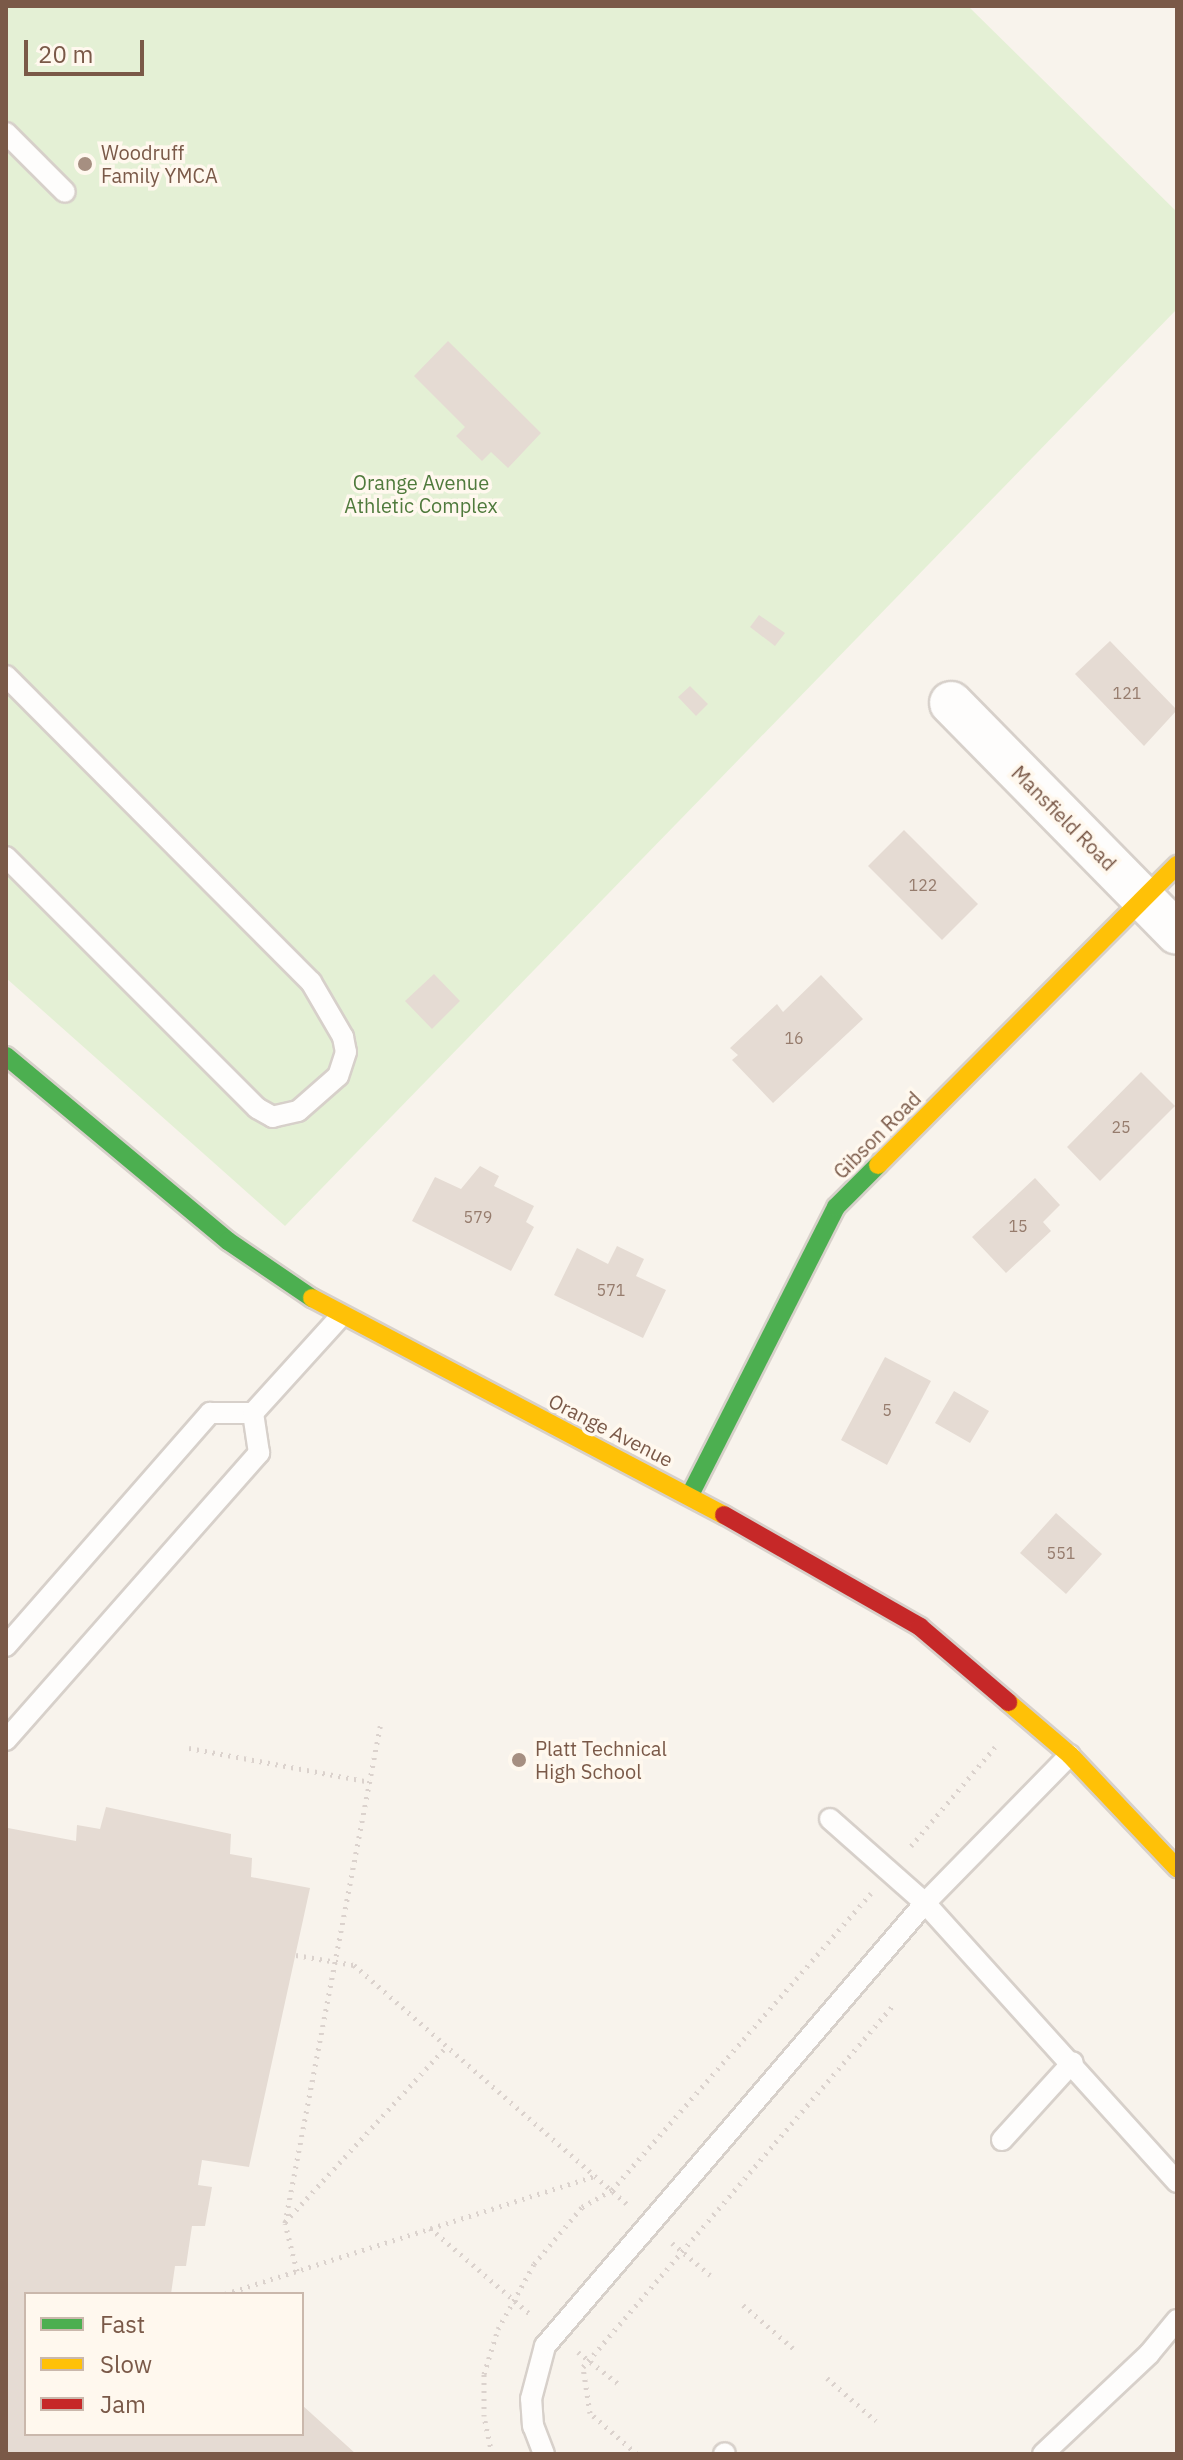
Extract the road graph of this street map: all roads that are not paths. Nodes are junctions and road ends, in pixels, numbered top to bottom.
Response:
1 (6, 133) edge
2 (65, 192) dead end
3 (6, 676) edge
4 (951, 703) dead end
5 (6, 857) edge
6 (1177, 865) edge
7 (1143, 898) junction
8 (1177, 933) edge
9 (6, 1056) edge
10 (340, 1317) junction
11 (253, 1413) junction
12 (690, 1495) junction
13 (6, 1646) edge
14 (6, 1740) edge
15 (1070, 1755) junction
16 (830, 1819) dead end
17 (1177, 1868) edge
18 (925, 1903) junction
19 (1073, 2062) junction
20 (1002, 2140) dead end
21 (1177, 2182) edge
22 (1177, 2320) edge
23 (544, 2454) edge
24 (1043, 2454) edge

1 - 2 lane
3 - 5 lane
4 - 7 street, Mansfield Road
6 - 7 main road, Gibson Road
7 - 8 street, Mansfield Road
7 - 12 main road, Gibson Road
9 - 10 main road, Orange Avenue
10 - 11 lane
10 - 12 main road, Orange Avenue
11 - 13 lane
11 - 14 lane
12 - 15 main road, Orange Avenue
15 - 17 main road, Orange Avenue
15 - 18 lane
16 - 18 lane
18 - 19 lane
18 - 23 lane
19 - 20 lane
19 - 21 lane
22 - 24 lane

